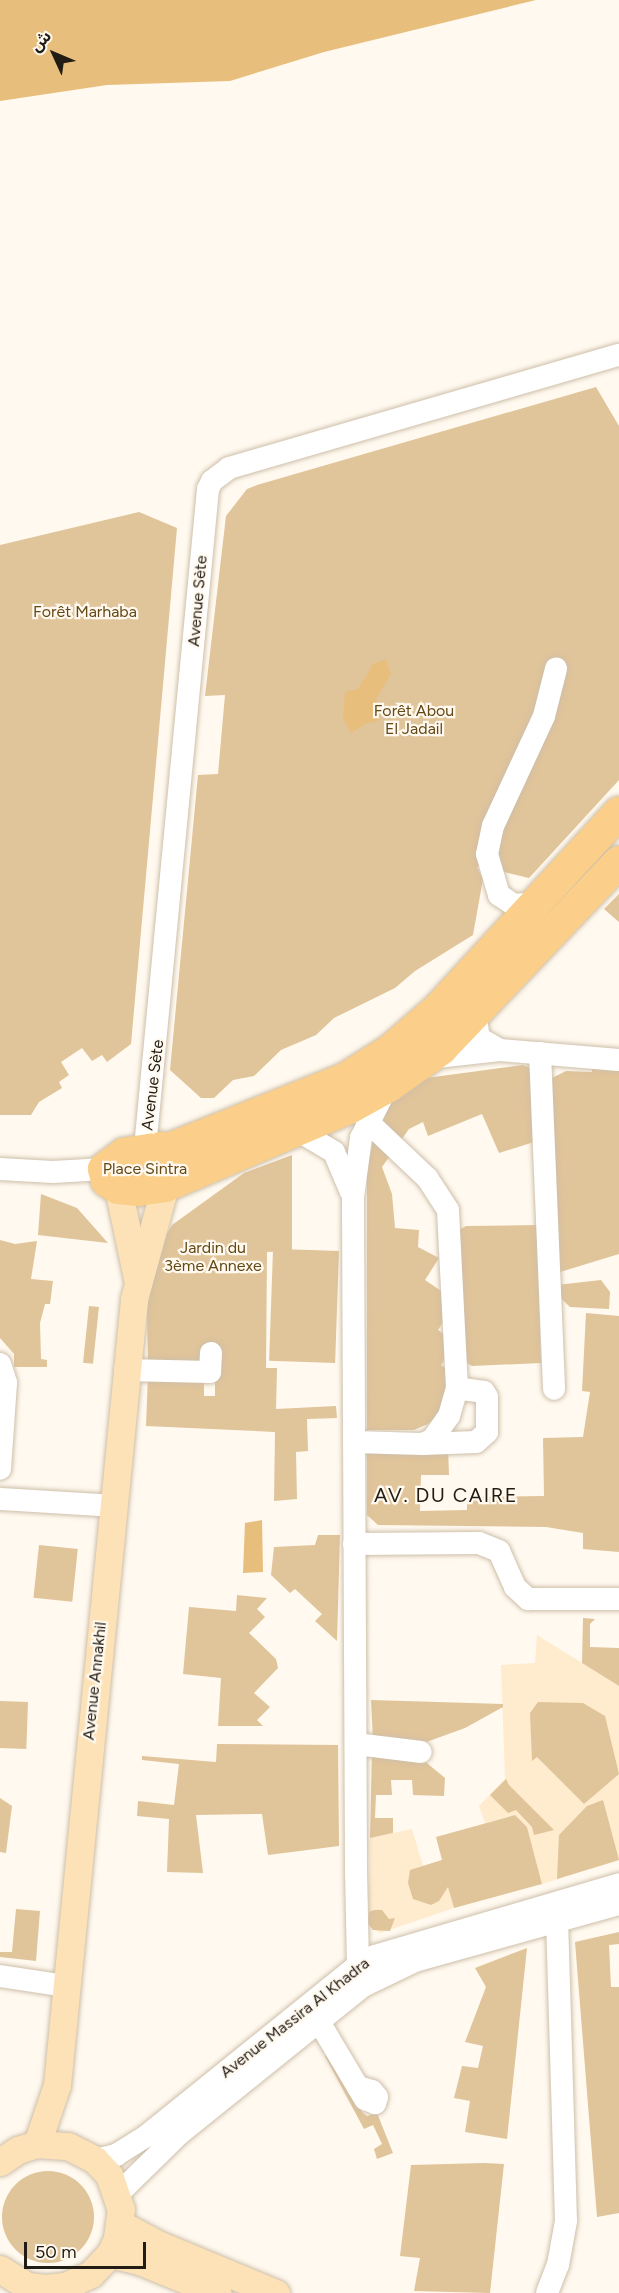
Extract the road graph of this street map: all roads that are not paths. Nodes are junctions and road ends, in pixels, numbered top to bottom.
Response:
1 (619, 355) edge
2 (556, 669) dead end
3 (619, 813) edge
4 (619, 862) edge
5 (494, 887) junction
6 (536, 903) junction
7 (501, 941) junction
8 (475, 1012) junction
9 (500, 1050) junction
10 (540, 1053) junction
11 (428, 1058) junction
12 (619, 1060) edge
13 (389, 1086) junction
14 (367, 1121) junction
15 (297, 1131) junction
16 (165, 1165) junction
17 (0, 1169) edge
18 (111, 1179) junction
19 (353, 1197) junction
20 (137, 1278) junction
21 (0, 1364) edge
22 (125, 1370) junction
23 (210, 1372) dead end
24 (457, 1388) junction
25 (554, 1389) dead end
26 (354, 1442) junction
27 (422, 1444) junction
28 (0, 1469) edge
29 (0, 1499) edge
30 (113, 1506) junction
31 (354, 1544) junction
32 (619, 1599) edge
33 (356, 1744) junction
34 (421, 1752) dead end
35 (619, 1884) edge
36 (619, 1904) edge
37 (556, 1922) junction
38 (0, 1976) edge
39 (360, 1976) junction
40 (65, 1986) junction
41 (318, 2020) junction
42 (57, 2085) junction
43 (358, 2087) dead end
44 (37, 2144) junction
45 (68, 2145) junction
46 (95, 2160) junction
47 (0, 2162) edge
48 (118, 2194) junction
49 (120, 2224) junction
50 (110, 2254) junction
51 (0, 2270) edge
52 (28, 2289) edge
53 (65, 2290) edge
54 (218, 2293) edge
55 (276, 2293) edge
56 (548, 2293) edge

1 - 16 street, Avenue Sète
2 - 5 street
3 - 6 highway
4 - 8 highway
5 - 6 street
5 - 7 street
6 - 7 highway
7 - 16 highway
8 - 9 street
8 - 11 highway
9 - 10 street
9 - 11 street
10 - 12 street
10 - 25 street
11 - 13 highway
13 - 14 street
13 - 15 highway
14 - 19 street
14 - 24 street
15 - 16 highway
15 - 19 street
16 - 18 highway
16 - 18 highway
16 - 20 main road, Avenue Annakhil
17 - 18 street
18 - 20 main road, Avenue Annakhil
19 - 26 street
20 - 22 main road, Avenue Annakhil
21 - 28 street
22 - 23 street
22 - 30 main road, Avenue Annakhil
24 - 27 street
24 - 27 street
26 - 27 street
26 - 31 street
29 - 30 street
30 - 40 main road, Avenue Annakhil
31 - 32 street
31 - 33 street
33 - 34 street
33 - 39 street
35 - 39 street, Avenue Massira Al Khadra
36 - 37 street, Avenue Massira Al Khadra
37 - 39 street, Avenue Massira Al Khadra
37 - 56 street
38 - 40 street
39 - 41 street, Avenue Massira Al Khadra
39 - 46 street, Avenue Massira Al Khadra
40 - 42 main road, Avenue Annakhil
41 - 43 street
41 - 48 street, Avenue Massira Al Khadra
42 - 44 main road, Avenue Annakhil
42 - 45 main road, Avenue Annakhil
44 - 45 main road
44 - 47 main road
45 - 46 main road
46 - 48 main road
48 - 49 main road
49 - 50 main road
49 - 55 main road
50 - 53 main road
50 - 54 main road
51 - 52 main road
52 - 53 main road

